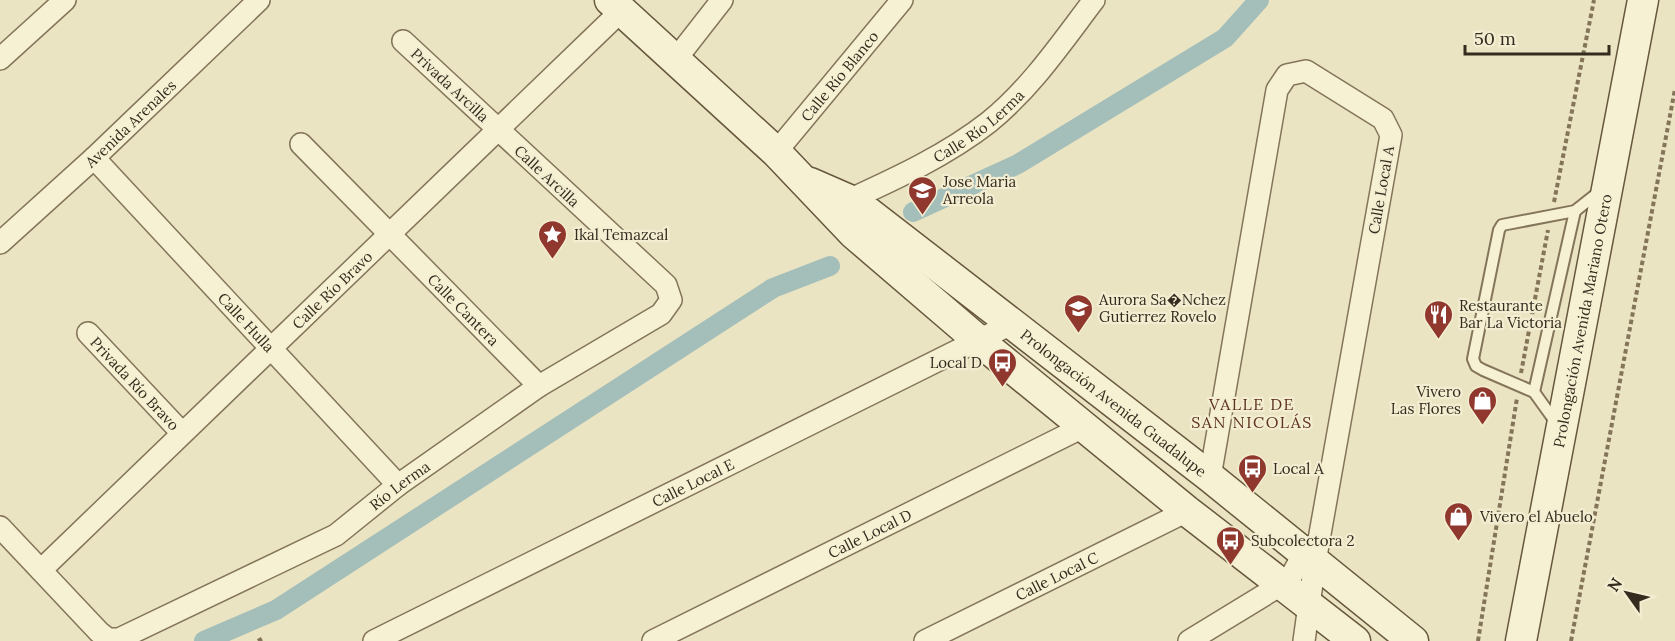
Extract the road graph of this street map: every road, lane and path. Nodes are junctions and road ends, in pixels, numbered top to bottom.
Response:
1 (258, 0) edge
2 (722, 0) edge
3 (902, 0) edge
4 (1094, 0) edge
5 (1594, 0) edge
6 (1643, 0) edge
7 (64, 1) edge
8 (616, 5) edge
9 (403, 41) dead end
10 (0, 59) edge
11 (676, 59) junction
12 (1675, 88) edge
13 (497, 129) junction
14 (301, 144) dead end
15 (776, 152) junction
16 (94, 158) junction
17 (1608, 186) junction
18 (841, 208) junction
19 (1575, 211) junction
20 (1551, 215) junction
21 (389, 232) junction
22 (0, 243) edge
23 (671, 300) joint
24 (1011, 324) junction
25 (88, 333) dead end
26 (979, 341) junction
27 (271, 348) junction
28 (1519, 385) junction
29 (539, 386) junction
30 (1534, 392) junction
31 (1085, 426) junction
32 (1561, 429) junction
33 (182, 433) junction
34 (1210, 477) junction
35 (398, 484) junction
36 (1187, 511) junction
37 (0, 527) edge
38 (1309, 557) junction
39 (41, 570) junction
40 (1284, 583) junction
41 (1309, 605) junction
42 (374, 641) edge
43 (653, 641) edge
44 (925, 641) edge
45 (1190, 641) edge
46 (1304, 641) edge
47 (1355, 641) edge
48 (1413, 641) edge
49 (1478, 641) edge
50 (1521, 641) edge
51 (1571, 641) edge

1 - 16 street, Avenida Arenales
2 - 11 street
3 - 15 street, Calle Río Blanco
4 - 18 street, Calle Río Lerma
5 - 20 path
6 - 17 main road, Prolongación Avenida Mariano Otero
7 - 10 street
8 - 11 main road, Prolongación Avenida Guadalupe
8 - 13 street, Calle Río Bravo
9 - 13 street, Privada Arcilla
11 - 15 main road, Prolongación Avenida Guadalupe
12 - 51 path
13 - 21 street, Calle Río Bravo
13 - 23 street, Calle Arcilla
14 - 21 street, Calle Cantera
15 - 18 main road, Prolongación Avenida Guadalupe
16 - 22 street, Avenida Arenales
16 - 27 street, Calle Hulla
17 - 19 lane
17 - 32 main road, Prolongación Avenida Mariano Otero
18 - 24 main road, Prolongación Avenida Guadalupe
18 - 26 main road, Prolongación Avenida Guadalupe
19 - 20 lane
19 - 30 lane
20 - 28 path
20 - 28 lane
21 - 27 street, Calle Río Bravo
21 - 29 street, Calle Cantera
23 - 29 street, Río Lerma
24 - 26 street, Calle Local E
24 - 34 main road, Prolongación Avenida Guadalupe
25 - 33 street, Privada Río Bravo
26 - 31 main road, Prolongación Avenida Guadalupe
26 - 42 street, Calle Local E
27 - 33 street, Calle Río Bravo
27 - 35 street, Calle Hulla
28 - 30 lane
28 - 49 path
29 - 35 street, Río Lerma
30 - 32 lane
31 - 36 main road, Prolongación Avenida Guadalupe
31 - 43 street, Calle Local D
32 - 50 main road, Prolongación Avenida Mariano Otero
33 - 39 street, Calle Río Bravo
34 - 38 main road, Prolongación Avenida Guadalupe
34 - 38 street, Calle Local A
35 - 39 street, Río Lerma
36 - 40 main road, Prolongación Avenida Guadalupe
36 - 44 street, Calle Local C
37 - 39 street
38 - 40 street
38 - 41 street, Calle Local A
38 - 48 main road, Prolongación Avenida Guadalupe
40 - 41 main road, Prolongación Avenida Guadalupe
40 - 45 street
41 - 46 street, Calle Local A
41 - 47 main road, Prolongación Avenida Guadalupe

